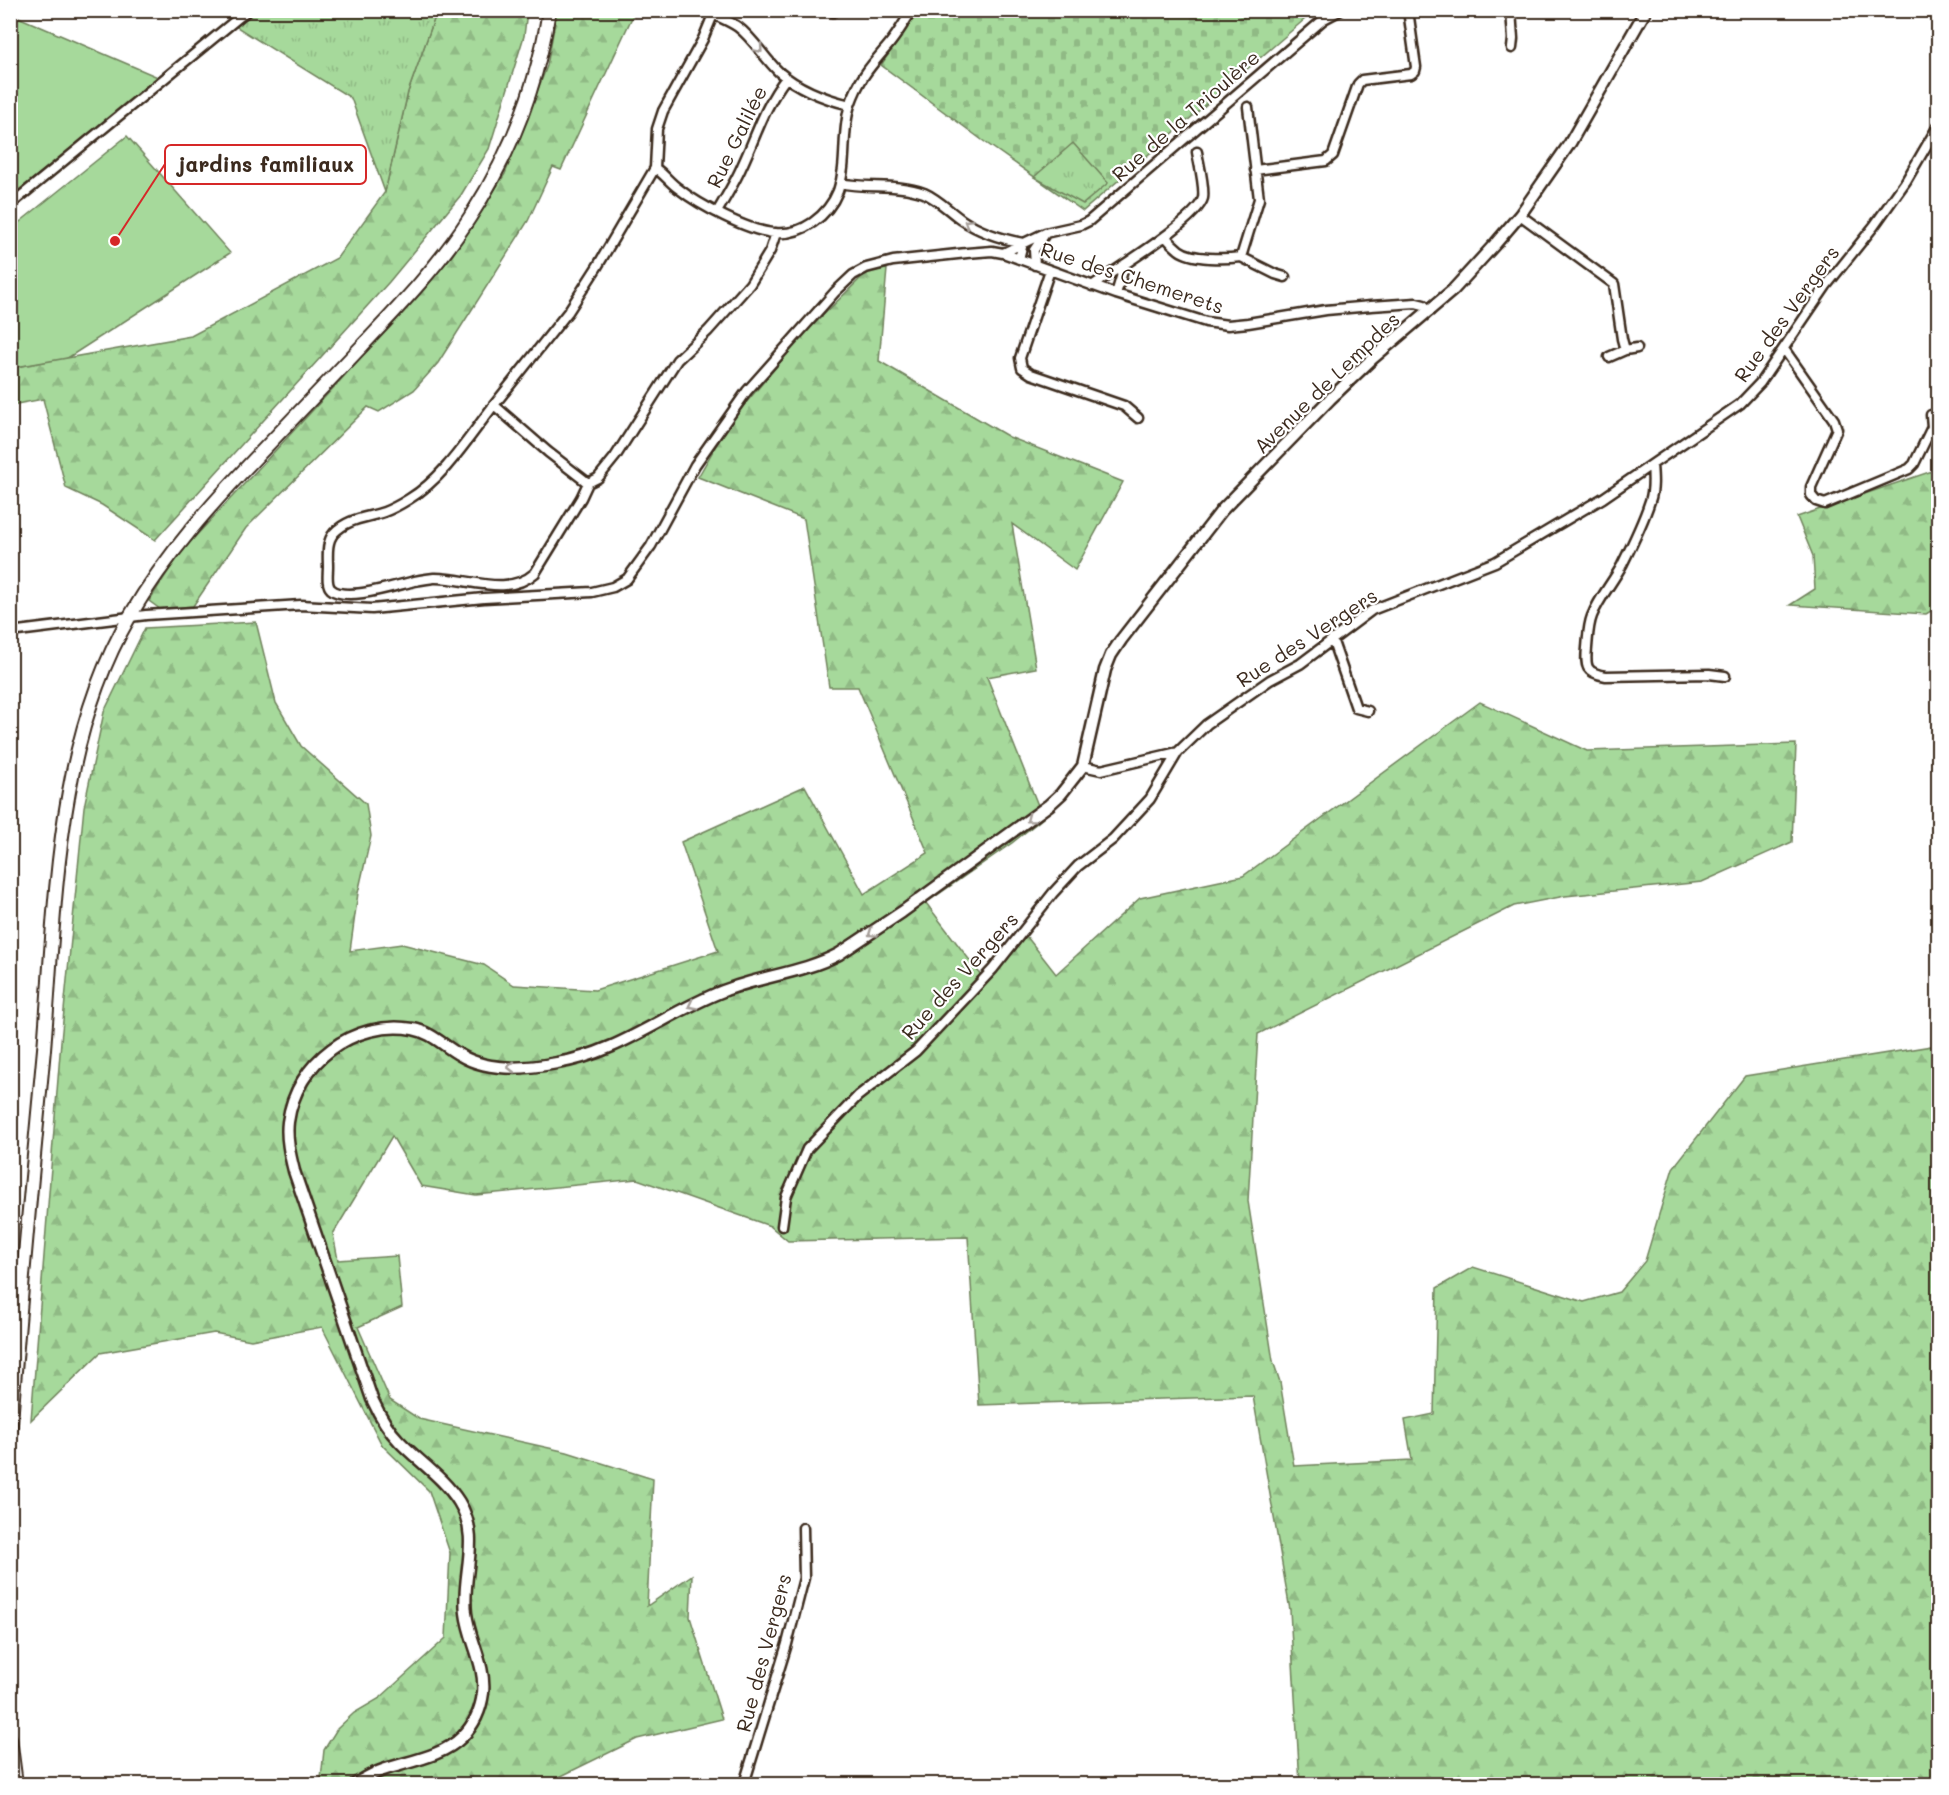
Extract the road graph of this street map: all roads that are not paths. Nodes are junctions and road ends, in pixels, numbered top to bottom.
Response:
1 (248, 10) edge
2 (549, 10) edge
3 (912, 10) edge
4 (1341, 10) edge
5 (1408, 10) edge
6 (1511, 10) edge
7 (1646, 10) edge
8 (714, 12) edge
9 (1331, 13) edge
10 (1512, 48) dead end
11 (786, 78) junction
12 (850, 105) junction
13 (1248, 107) dead end
14 (1938, 126) edge
15 (1197, 152) dead end
16 (655, 168) junction
17 (1255, 170) junction
18 (840, 183) junction
19 (10, 205) edge
20 (717, 212) junction
21 (1520, 215) junction
22 (1045, 233) junction
23 (776, 234) junction
24 (1165, 236) junction
25 (1023, 243) junction
26 (1003, 253) junction
27 (1241, 257) junction
28 (1018, 259) junction
29 (1125, 264) junction
30 (1035, 265) junction
31 (1050, 270) junction
32 (1285, 277) dead end
33 (1092, 286) junction
34 (1116, 294) junction
35 (1430, 311) junction
36 (1637, 348) dead end
37 (1784, 349) junction
38 (1625, 350) junction
39 (1609, 357) dead end
40 (494, 405) junction
41 (1931, 415) dead end
42 (1138, 418) dead end
43 (1652, 465) junction
44 (588, 483) junction
45 (129, 617) junction
46 (10, 632) edge
47 (1332, 639) junction
48 (1725, 676) dead end
49 (1368, 711) dead end
50 (1178, 752) junction
51 (1083, 766) junction
52 (783, 1226) dead end
53 (10, 1437) edge
54 (803, 1528) dead end
55 (10, 1738) edge
56 (15, 1785) edge
57 (355, 1785) edge
58 (744, 1785) edge

1 - 19 street
2 - 45 main road
3 - 12 street
4 - 9 street, Rue de la Trioulère
5 - 17 street
6 - 10 street
7 - 21 street, Avenue de Lempdes
8 -> 11 street
8 - 16 street
9 - 22 street, Rue de la Trioulère
11 - 12 street
11 - 20 street, Rue Galilée
12 - 18 street
13 - 17 street
14 - 37 street, Rue des Vergers
15 - 24 street
16 - 20 street
16 - 40 street
17 - 27 street
18 - 23 street
25 -> 18 street
20 - 23 street
21 - 35 street, Avenue de Lempdes
21 - 38 street
22 - 25 street, Rue de la Trioulère
22 - 30 street
23 - 44 street
24 - 27 street
24 - 29 street
25 - 26 street, Rue de la Trioulère
25 - 28 street
26 - 28 street, Rue des Chemerets
26 - 45 street, Rue des Chemerets
27 - 32 street
28 - 30 street, Rue des Chemerets
29 - 33 street
29 - 34 street
30 - 31 street, Rue des Chemerets
31 - 33 street, Rue des Chemerets
31 - 42 street
33 - 34 street, Rue des Chemerets
34 - 35 street, Rue des Chemerets
35 - 51 street, Avenue de Lempdes
36 - 38 street
37 - 41 street
37 - 43 street, Rue des Vergers
38 - 39 street
40 - 44 street
40 - 44 street
43 - 47 street, Rue des Vergers
43 - 48 street
45 - 46 street, Rue des Chemerets
45 - 53 main road
47 - 49 street
47 - 50 street, Rue des Vergers
50 - 51 street
50 - 52 street, Rue des Vergers
51 -> 57 street
54 - 58 street, Rue des Vergers
55 - 56 main road

